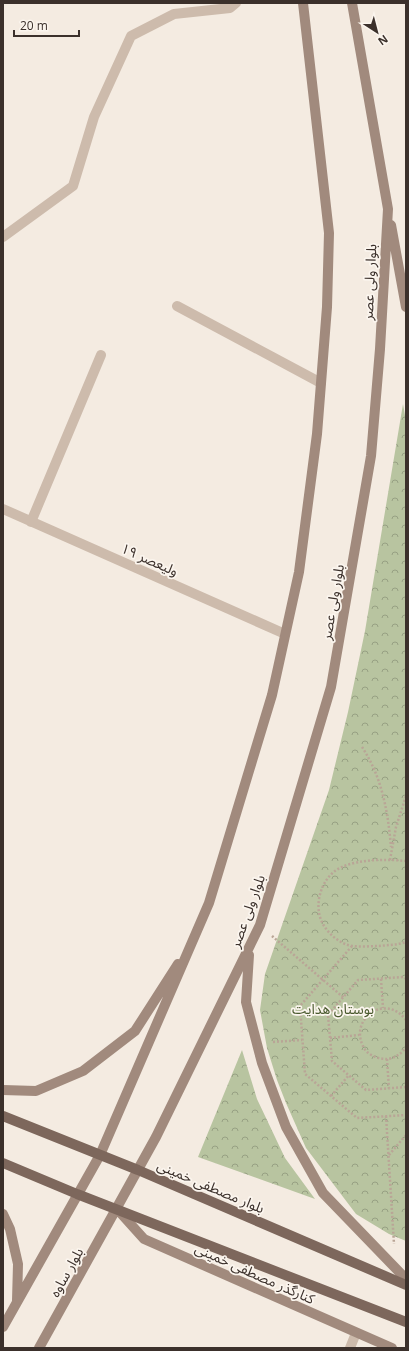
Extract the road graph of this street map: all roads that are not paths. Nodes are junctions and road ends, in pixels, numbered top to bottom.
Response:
1 (236, 3) edge
2 (303, 3) edge
3 (352, 3) edge
4 (388, 209) junction
5 (3, 237) edge
6 (177, 306) dead end
7 (406, 307) edge
8 (101, 355) dead end
9 (321, 383) junction
10 (3, 510) edge
11 (31, 522) junction
12 (285, 634) junction
13 (194, 939) junction
14 (249, 949) junction
15 (3, 1090) edge
16 (3, 1116) edge
17 (100, 1155) junction
18 (3, 1163) edge
19 (138, 1170) junction
20 (77, 1194) junction
21 (118, 1209) junction
22 (3, 1214) edge
23 (406, 1279) edge
24 (406, 1285) edge
25 (17, 1303) junction
26 (406, 1322) edge
27 (3, 1327) edge
28 (356, 1333) junction
29 (39, 1348) edge
30 (350, 1348) edge
31 (392, 1348) edge

1 - 5 street
2 - 9 main road
3 - 4 main road, بلوار ولی عصر
4 - 7 main road
4 - 14 main road, بلوار ولی عصر
6 - 9 street
8 - 11 street
9 - 12 main road
10 - 11 street, ولیعصر ۱۹
11 - 12 street, ولیعصر ۱۹
12 - 13 main road
13 - 15 main road
13 - 17 main road
14 - 19 main road, بلوار ولی عصر
14 - 23 main road
16 - 17 main road, بلوار مصطفی خمینی
17 - 19 main road, بلوار مصطفی خمینی
17 - 20 main road, بلوار ساوه
18 - 20 main road
19 - 21 main road, بلوار ولی عصر
19 - 24 main road, بلوار مصطفی خمینی
20 - 21 main road
20 - 25 main road, بلوار ساوه
21 - 26 main road
21 - 28 main road, کنارگذر مصطفی خمینی
21 - 29 main road, بلوار ساوه
22 - 25 main road
25 - 27 main road, بلوار ساوه
28 - 30 street
28 - 31 main road, کنارگذر مصطفی خمینی

